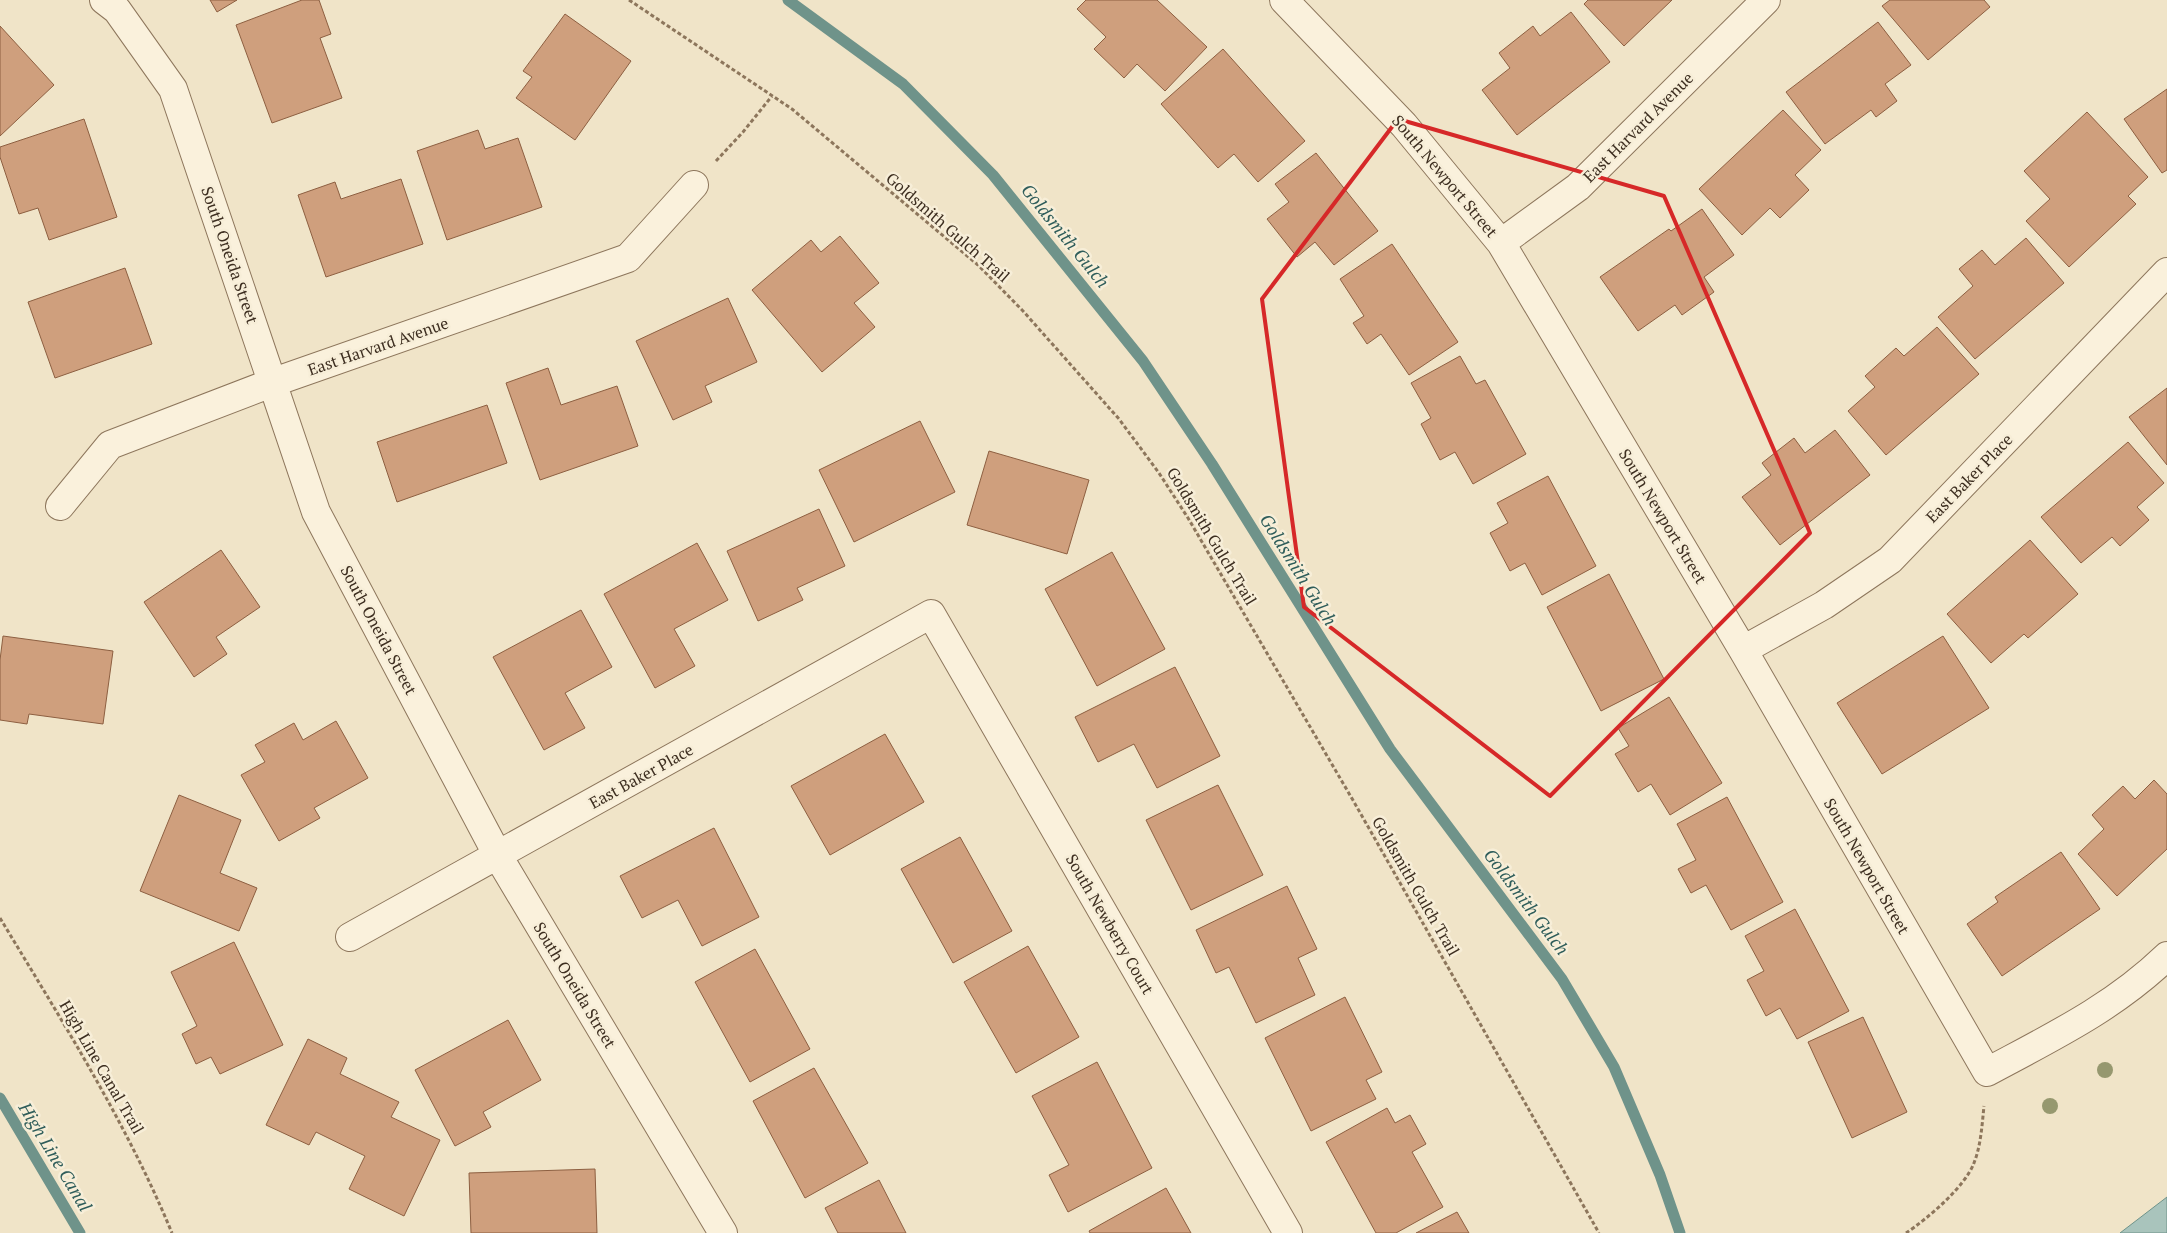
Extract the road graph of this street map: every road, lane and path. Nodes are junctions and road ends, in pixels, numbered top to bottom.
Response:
1 (104, 0) edge
2 (628, 0) edge
3 (1284, 0) edge
4 (1766, 0) edge
5 (772, 96) junction
6 (694, 185) joint
7 (1500, 243) junction
8 (2167, 272) edge
9 (274, 382) junction
10 (60, 506) dead end
11 (932, 614) joint
12 (1743, 650) junction
13 (498, 856) junction
14 (0, 918) edge
15 (350, 937) dead end
16 (2167, 956) edge
17 (1987, 1072) junction
18 (172, 1233) edge
19 (723, 1233) edge
20 (1288, 1233) edge
21 (1599, 1233) edge
22 (1906, 1233) edge

1 - 9 street, South Oneida Street
2 - 5 path, Goldsmith Gulch Trail
3 - 7 street, South Newport Street
4 - 7 street, East Harvard Avenue
5 - 6 path
5 - 21 path, Goldsmith Gulch Trail
6 - 9 street, East Harvard Avenue
7 - 12 street, South Newport Street
8 - 12 street, East Baker Place
9 - 10 street, East Harvard Avenue
9 - 13 street, South Oneida Street
11 - 13 street, East Baker Place
11 - 20 street, South Newberry Court
12 - 17 street, South Newport Street
13 - 15 street, East Baker Place
13 - 19 street, South Oneida Street
14 - 18 path, High Line Canal Trail
16 - 17 street
17 - 22 path

